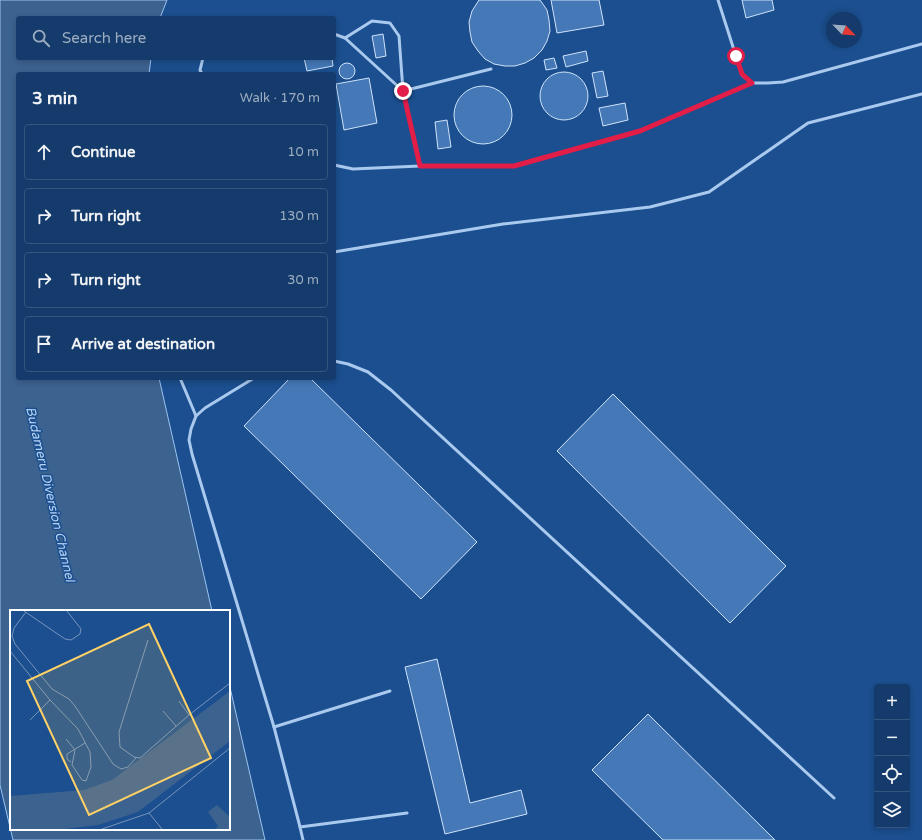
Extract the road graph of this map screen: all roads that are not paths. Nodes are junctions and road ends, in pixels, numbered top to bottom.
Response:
1 (718, 0) edge
2 (336, 35) edge
3 (345, 38) junction
4 (922, 44) edge
5 (202, 60) edge
6 (491, 69) dead end
7 (201, 72) edge
8 (752, 83) junction
9 (403, 91) junction
10 (922, 94) edge
11 (336, 165) edge
12 (420, 166) junction
13 (336, 252) edge
14 (336, 361) edge
15 (181, 380) edge
16 (251, 380) edge
17 (196, 416) junction
18 (390, 691) dead end
19 (274, 727) junction
20 (834, 798) dead end
21 (407, 813) dead end
22 (300, 827) junction
23 (303, 840) edge

1 - 8 lane
2 - 3 lane
3 - 9 lane
3 - 9 lane
4 - 8 lane
5 - 7 lane
6 - 9 lane
8 - 12 lane
9 - 12 lane
10 - 13 lane
11 - 12 lane
14 - 20 lane
15 - 17 lane
16 - 17 lane
17 - 19 lane
18 - 19 lane
19 - 22 lane
21 - 22 lane
22 - 23 lane

